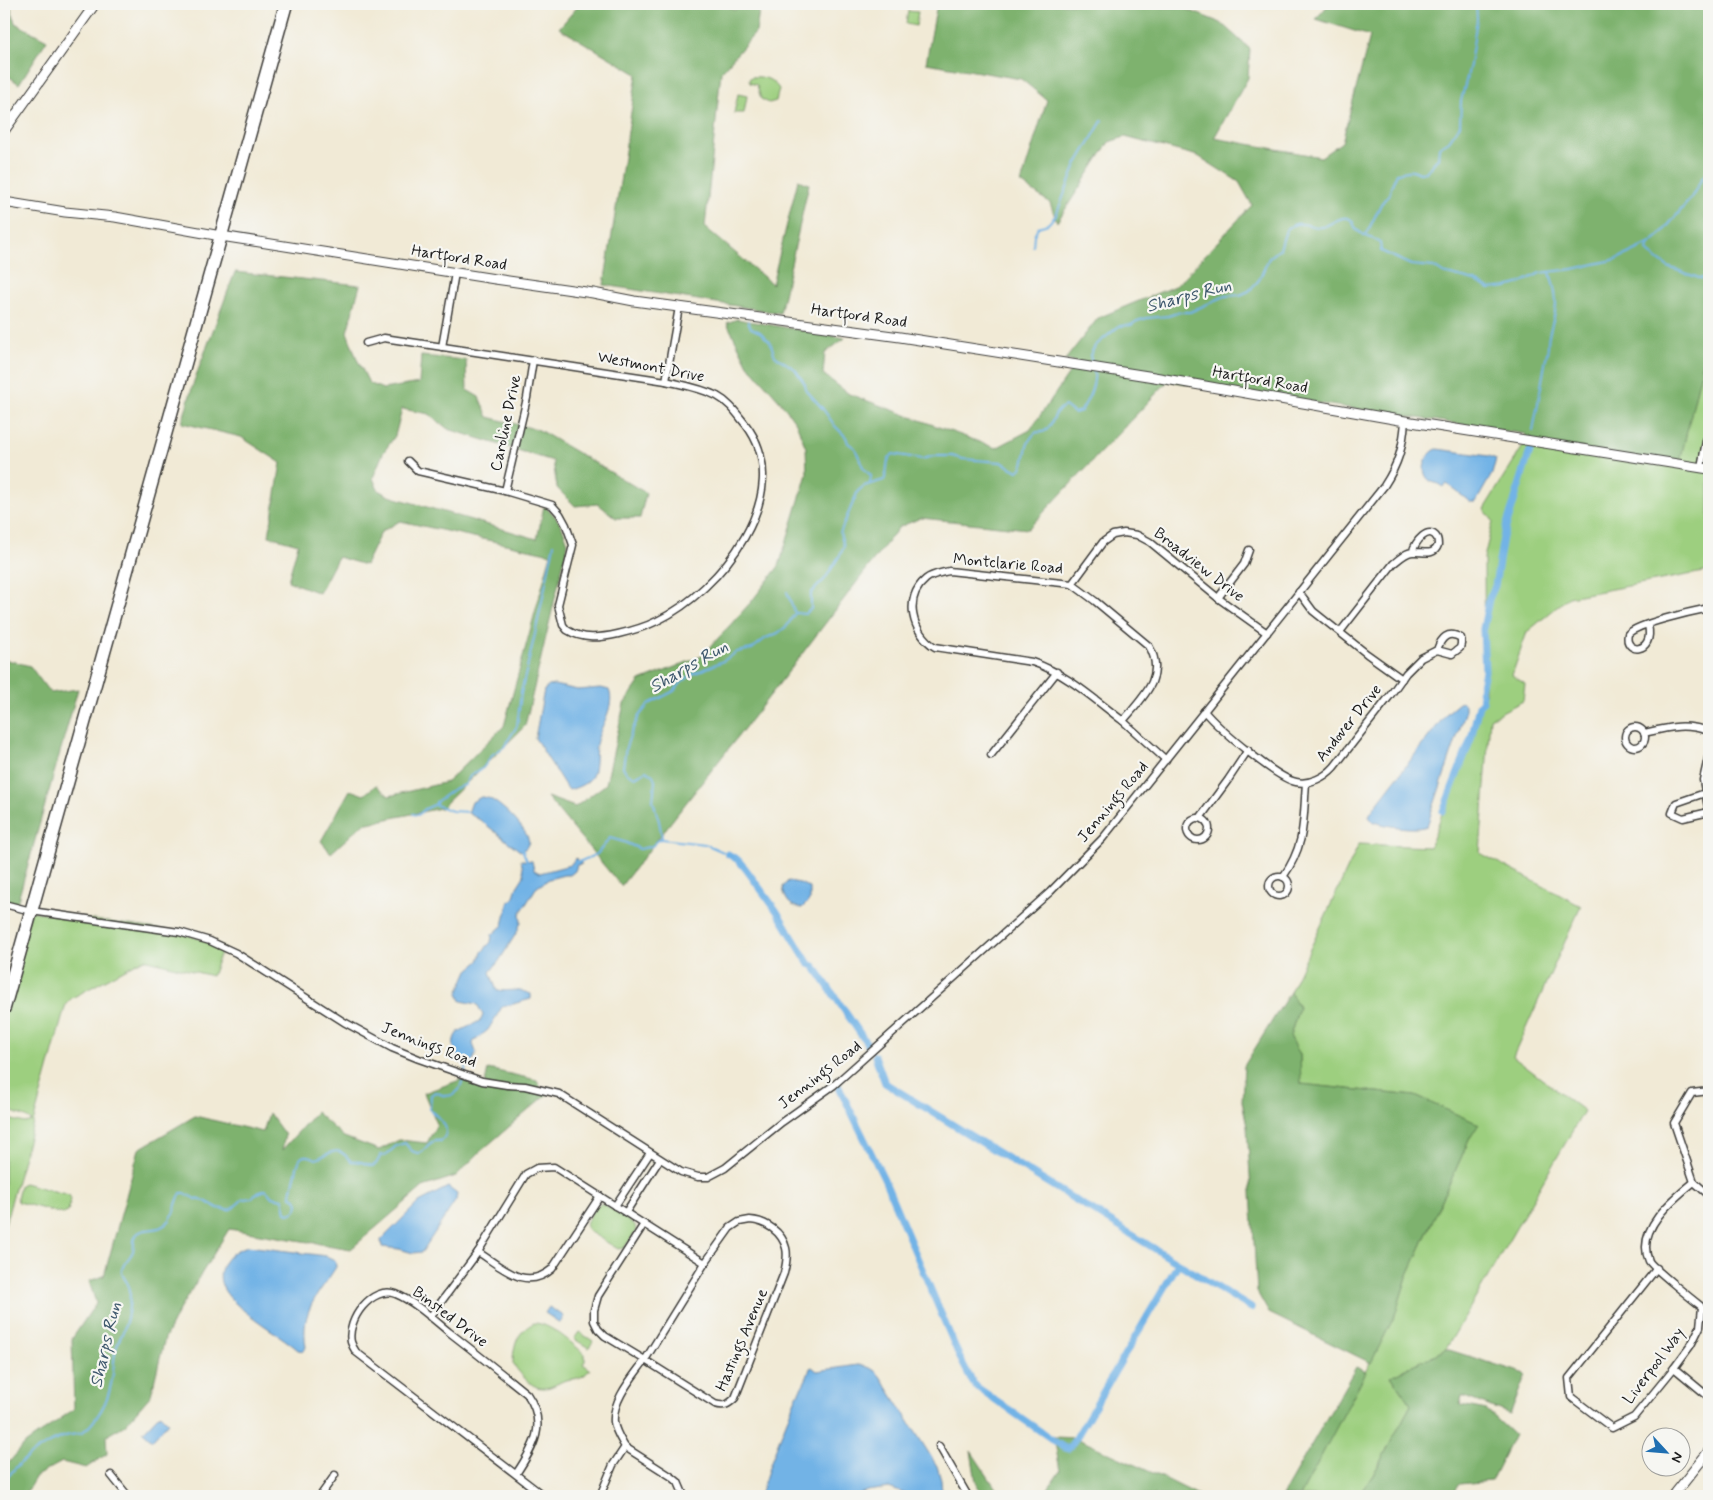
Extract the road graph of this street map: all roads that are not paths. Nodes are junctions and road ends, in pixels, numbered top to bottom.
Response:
1 (95, 4) edge
2 (286, 4) edge
3 (4, 131) edge
4 (4, 202) edge
5 (221, 236) junction
6 (455, 273) junction
7 (679, 307) junction
8 (366, 343) dead end
9 (442, 347) junction
10 (533, 360) junction
11 (666, 381) junction
12 (1405, 421) junction
13 (1709, 426) edge
14 (408, 461) dead end
15 (1705, 468) edge
16 (505, 491) junction
17 (1249, 550) dead end
18 (1413, 552) dead end
19 (1072, 584) junction
20 (1299, 592) junction
21 (1218, 598) junction
22 (1709, 608) edge
23 (1648, 625) junction
24 (1340, 632) junction
25 (1267, 633) junction
26 (1437, 650) dead end
27 (1057, 672) junction
28 (1402, 679) junction
29 (1204, 711) junction
30 (1123, 721) junction
31 (1709, 731) edge
32 (1644, 733) dead end
33 (1248, 750) junction
34 (1709, 754) edge
35 (991, 755) dead end
36 (1166, 760) junction
37 (1306, 782) junction
38 (1705, 793) junction
39 (1709, 813) edge
40 (1200, 818) dead end
41 (1283, 877) dead end
42 (4, 904) edge
43 (32, 911) junction
44 (4, 1008) edge
45 (1709, 1091) edge
46 (650, 1152) junction
47 (660, 1159) junction
48 (1694, 1182) junction
49 (1709, 1195) edge
50 (600, 1196) junction
51 (615, 1206) junction
52 (626, 1212) junction
53 (644, 1224) junction
54 (478, 1252) junction
55 (706, 1263) junction
56 (1656, 1268) junction
57 (430, 1316) junction
58 (645, 1360) junction
59 (1674, 1368) junction
60 (1709, 1397) edge
61 (938, 1446) dead end
62 (625, 1447) junction
63 (1709, 1451) edge
64 (516, 1474) junction
65 (112, 1475) dead end
66 (336, 1475) dead end
67 (128, 1496) edge
68 (320, 1496) edge
69 (544, 1496) edge
70 (600, 1496) edge
71 (684, 1496) edge
72 (968, 1496) edge
73 (1673, 1496) edge

1 - 3 street
2 - 5 highway
4 - 5 street, Hartford Road
5 - 6 street, Hartford Road
5 - 43 highway
6 - 7 street, Hartford Road
6 - 9 street
7 - 11 street
7 - 12 street, Hartford Road
8 - 9 street, Westmont Drive
9 - 10 street, Westmont Drive
10 - 11 street, Westmont Drive
10 - 16 street, Caroline Drive
11 - 16 street, Westmont Drive
12 - 15 street, Hartford Road
12 - 20 street, Jennings Road
13 - 15 street
14 - 16 street, Westmont Drive
17 - 21 street
18 - 24 street
19 - 21 street, Broadview Drive
19 - 27 street, Montclarie Road
19 - 30 street, Montclarie Road
20 - 24 street
20 - 25 street, Jennings Road
21 - 25 street, Broadview Drive
22 - 23 street
23 - 23 street
24 - 28 street
25 - 29 street, Jennings Road
26 - 28 street, Andover Drive
27 - 30 street, Montclarie Road
27 - 35 street
28 - 37 street, Andover Drive
29 - 33 street
29 - 36 street, Jennings Road
30 - 36 street, Montclarie Road
31 - 32 street
33 - 37 street
33 - 40 street
34 - 38 street
36 - 47 street, Jennings Road
37 - 41 street
38 - 39 street
38 - 39 street
42 - 43 street, Jennings Road
43 - 44 highway
43 - 46 street, Jennings Road
45 - 48 street
46 - 47 street, Jennings Road
46 - 51 street
47 - 52 street
48 - 49 street
48 - 56 street, Liverpool Way
50 - 51 street
50 - 54 street
50 - 54 street
51 - 52 street
52 - 53 street
53 - 55 street
53 - 58 street
54 - 57 street
55 - 58 street, Hastings Avenue
55 - 58 street, Hastings Avenue
56 - 59 street, Liverpool Way
56 - 59 street, Liverpool Way
57 - 64 street, Binsted Drive
57 - 64 street, Binsted Drive
58 - 62 street
59 - 60 street
61 - 72 street
62 - 70 street
62 - 71 street
63 - 73 street
64 - 69 street, Binsted Drive
65 - 67 street
66 - 68 street

